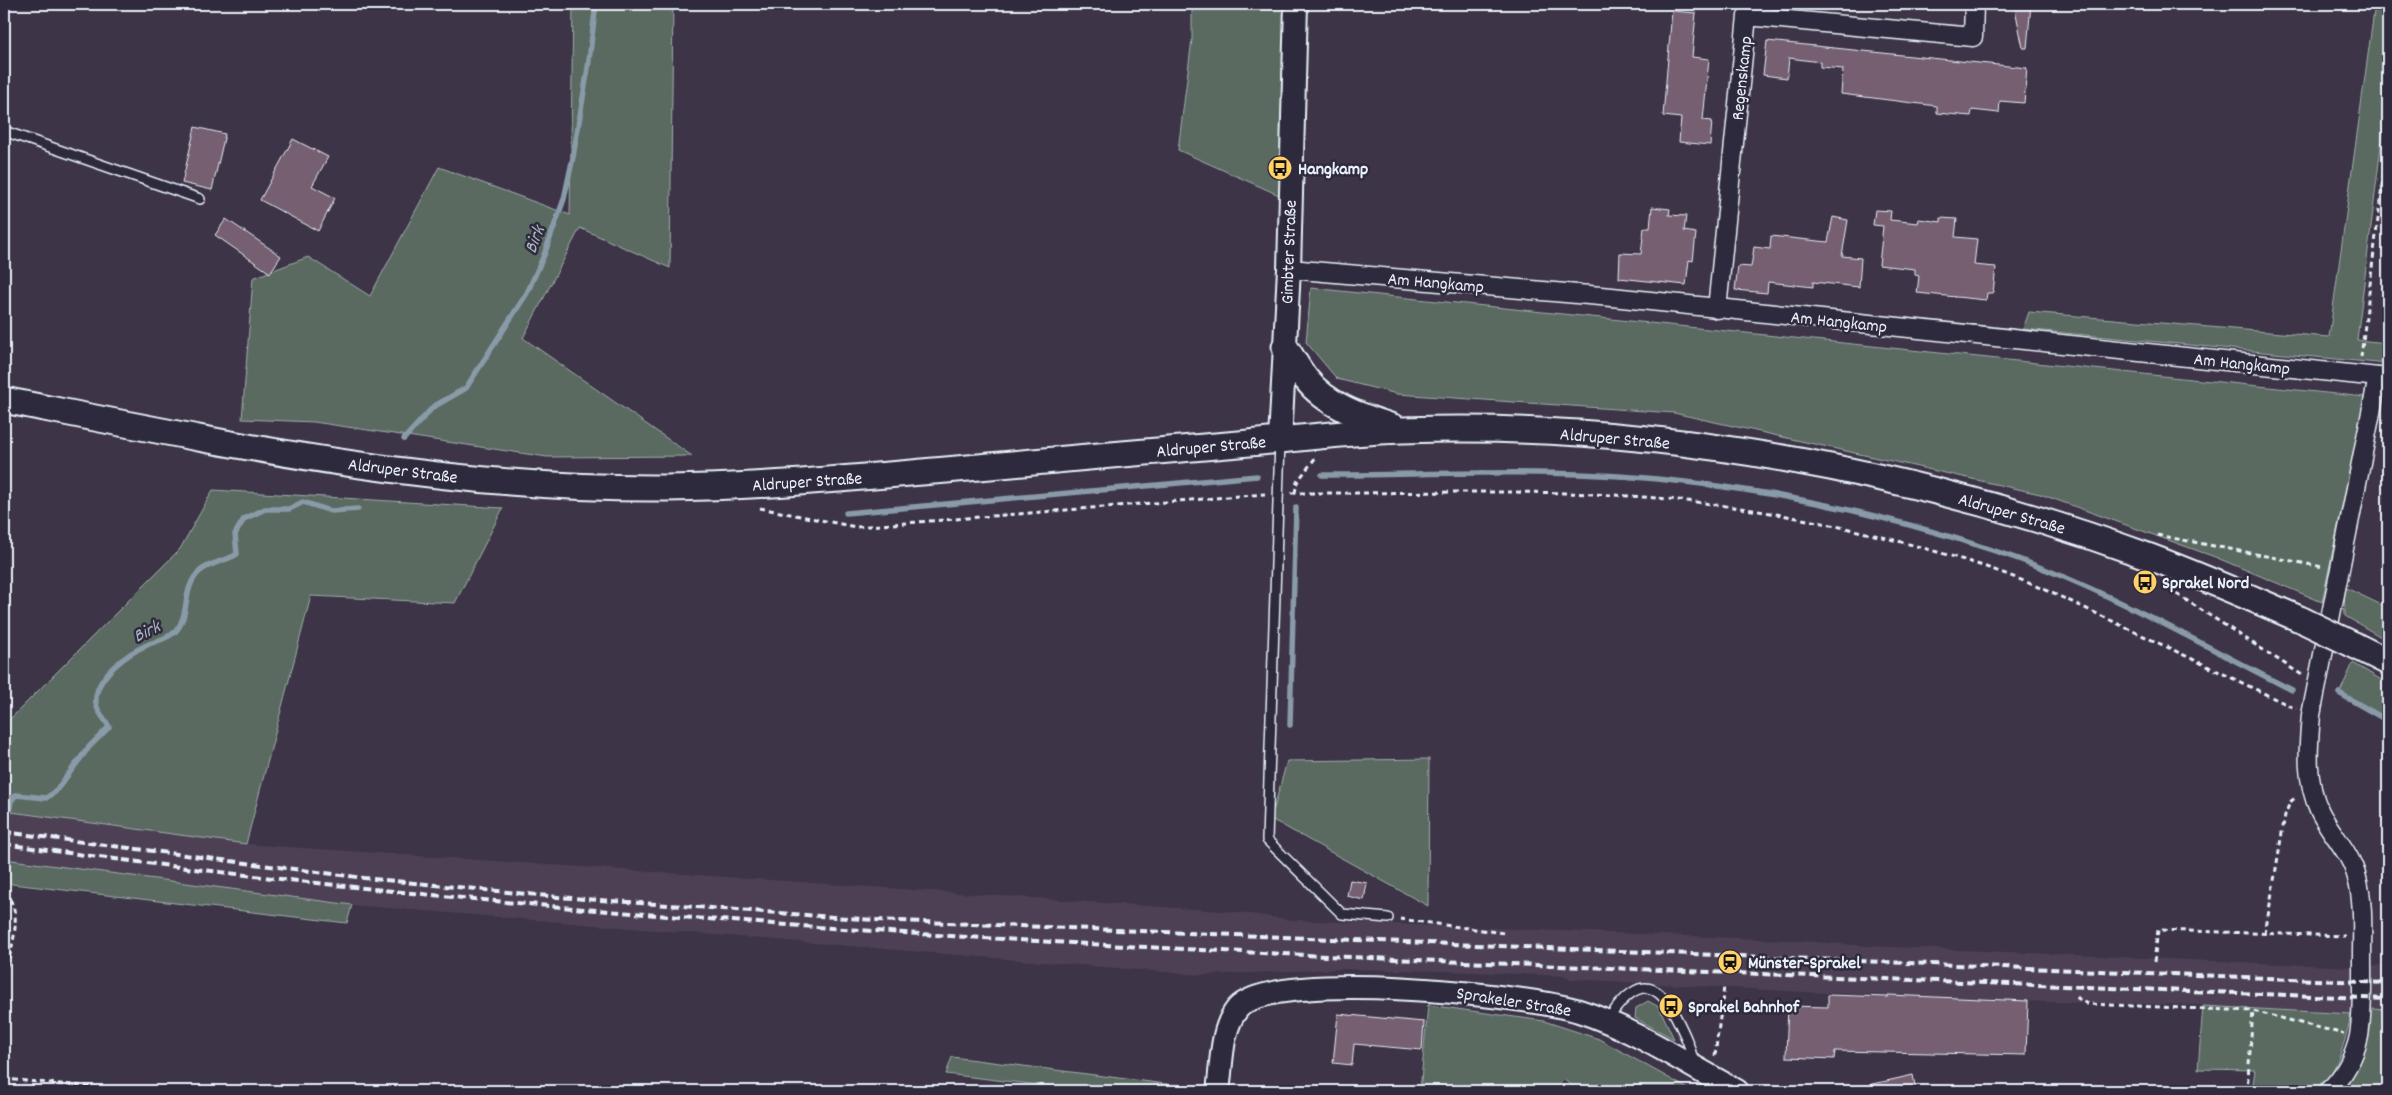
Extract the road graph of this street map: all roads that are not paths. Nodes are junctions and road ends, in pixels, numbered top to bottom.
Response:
1 (1296, 4) edge
2 (1974, 4) edge
3 (4, 131) edge
4 (200, 199) dead end
5 (1289, 268) junction
6 (1716, 309) junction
7 (1285, 347) junction
8 (2383, 378) edge
9 (4, 400) edge
10 (1402, 430) junction
11 (1280, 440) junction
12 (2388, 662) edge
13 (1388, 918) road end
14 (1606, 1022) junction
15 (1703, 1073) junction
16 (1218, 1091) edge
17 (1737, 1091) edge
18 (2328, 1091) edge

1 - 5 street, Gimbter Straße
2 - 6 street, Regenskamp
3 - 4 lane
5 - 6 street, Am Hangkamp
5 - 7 street, Gimbter Straße
6 - 8 street, Am Hangkamp
7 - 10 main road
7 - 11 street, Gimbter Straße
8 - 18 street
9 - 11 main road, Aldruper Straße
10 - 11 main road, Aldruper Straße
10 - 12 main road, Aldruper Straße, bridge
11 - 13 lane
14 - 15 street, Sprakeler Straße
14 - 15 lane
14 - 16 street, Sprakeler Straße
15 - 17 street, Sprakeler Straße

